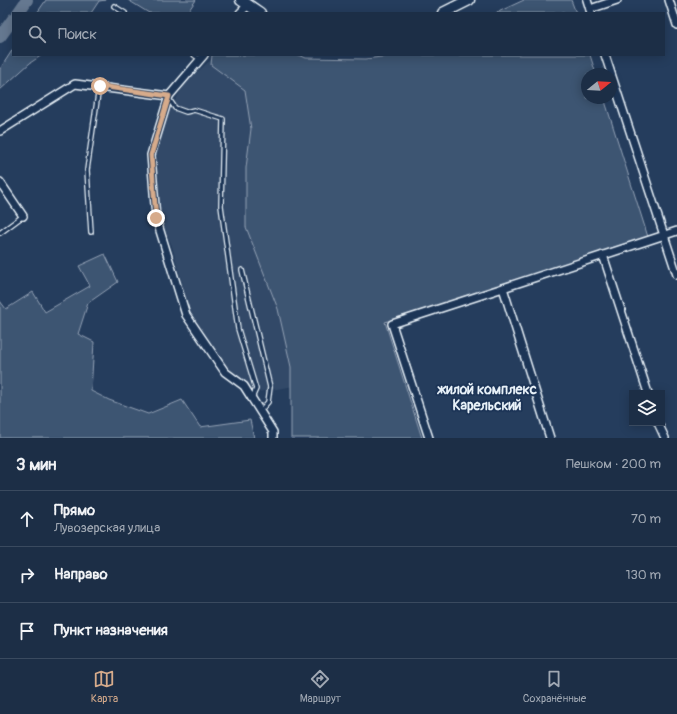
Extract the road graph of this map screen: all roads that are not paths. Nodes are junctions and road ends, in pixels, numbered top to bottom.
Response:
1 (469, 0) edge
2 (587, 0) edge
3 (617, 0) edge
4 (669, 0) edge
5 (244, 2) edge
6 (114, 6) dead end
7 (591, 11) edge
8 (123, 12) edge
9 (240, 12) edge
10 (259, 12) edge
11 (446, 12) edge
12 (677, 25) edge
13 (199, 56) edge
14 (605, 56) edge
15 (100, 86) junction
16 (169, 97) junction
17 (0, 131) edge
18 (0, 182) edge
19 (23, 216) joint
20 (677, 231) edge
21 (0, 232) edge
22 (91, 232) dead end
23 (664, 235) junction
24 (603, 255) junction
25 (242, 270) dead end
26 (677, 275) edge
27 (503, 288) junction
28 (647, 390) edge
29 (251, 399) junction
30 (260, 412) junction
31 (659, 426) edge
32 (273, 438) edge
33 (429, 438) edge
34 (550, 438) edge
35 (665, 438) edge

1 - 11 street
2 - 7 street
3 - 7 street
4 - 12 street
5 - 9 street
5 - 10 street
6 - 8 lane
13 - 16 street
14 - 23 street
15 - 16 street
15 - 17 street
15 - 22 lane
16 - 29 street
16 - 29 lane
18 - 19 street
19 - 21 lane
20 - 23 street
23 - 24 street
23 - 26 street
24 - 27 street
24 - 28 street
25 - 30 lane
27 - 33 street
27 - 34 street
29 - 30 street
30 - 32 street
31 - 35 street

